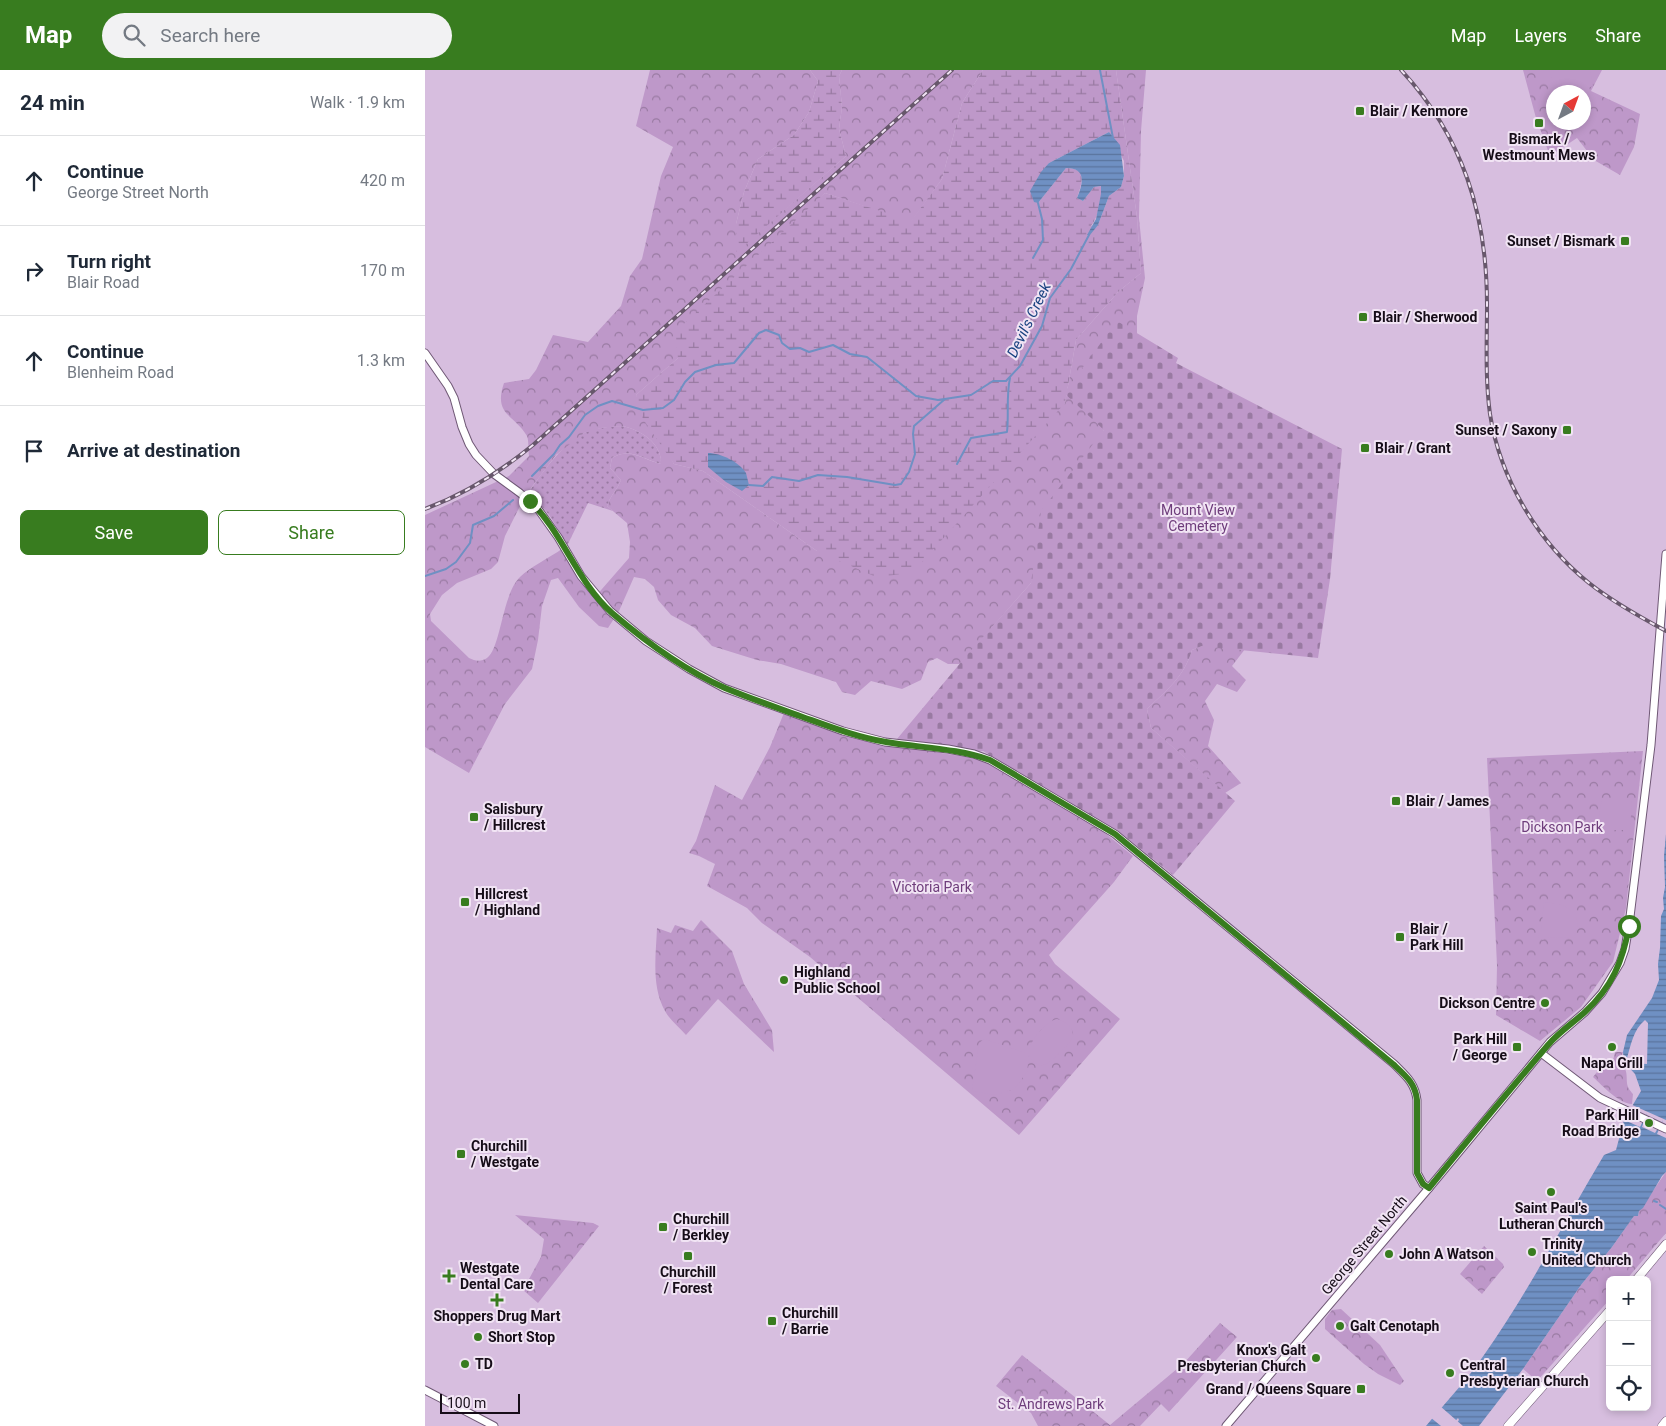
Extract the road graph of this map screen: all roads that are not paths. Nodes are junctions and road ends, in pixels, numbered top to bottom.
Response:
1 (425, 353) edge
2 (1666, 554) edge
3 (1541, 1053) junction
4 (1666, 1129) edge
5 (1429, 1188) junction
6 (1666, 1244) edge
7 (1639, 1276) edge
8 (1606, 1315) edge
9 (425, 1390) edge
10 (1666, 1421) edge
11 (494, 1426) edge
12 (1226, 1426) edge
13 (1508, 1426) edge
14 (1662, 1426) edge

1 - 5 main road
2 - 3 main road, George Street North
3 - 4 main road
3 - 5 main road, George Street North
5 - 12 main road, George Street North
6 - 7 main road
8 - 13 main road
9 - 11 main road
10 - 14 main road

